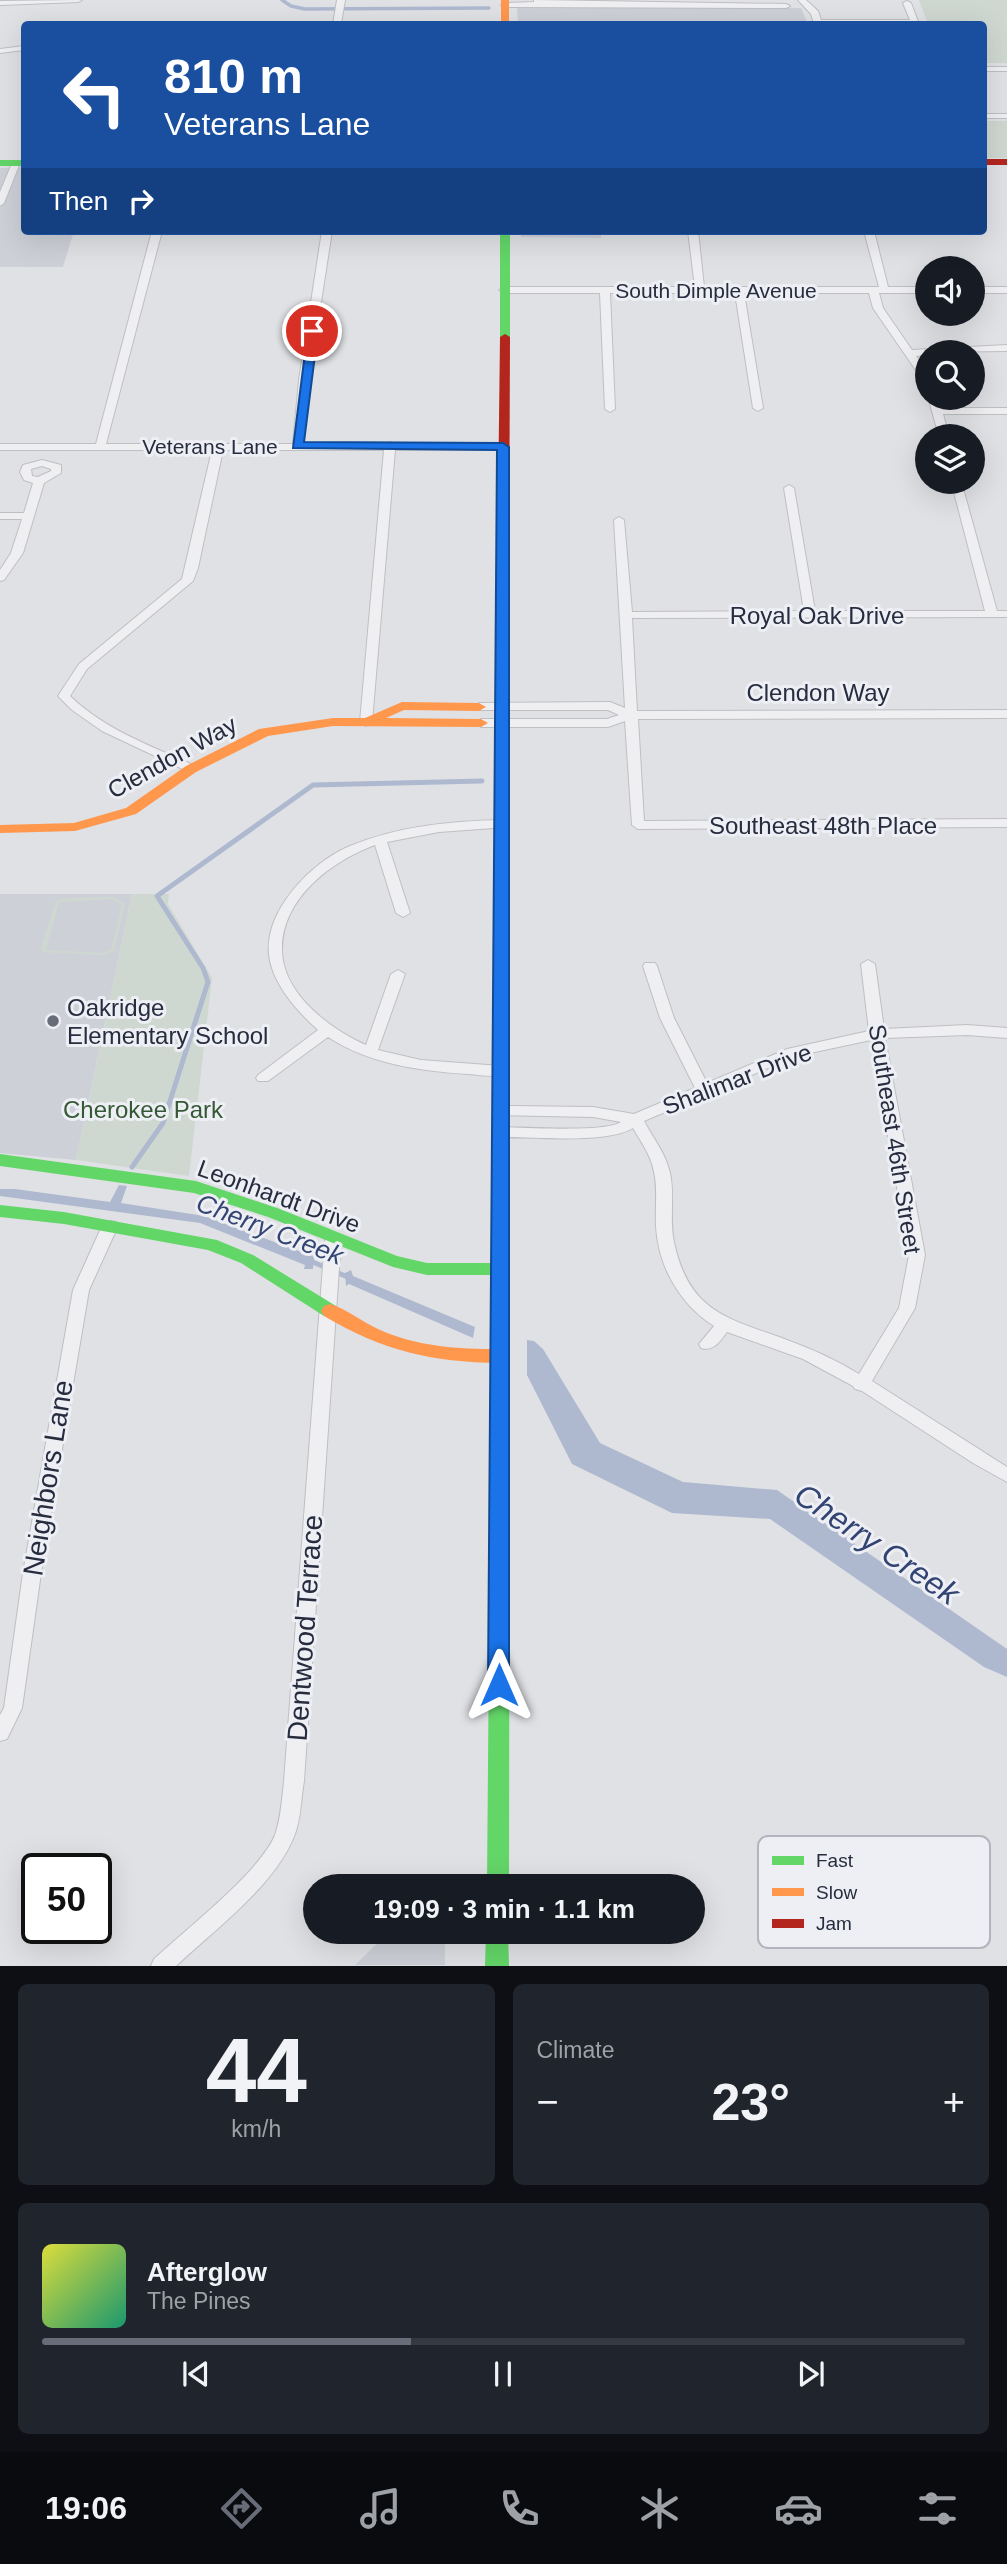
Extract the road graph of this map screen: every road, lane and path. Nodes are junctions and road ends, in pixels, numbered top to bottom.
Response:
1 (78, 0) edge
2 (341, 0) edge
3 (505, 2) edge
4 (538, 2) edge
5 (804, 2) edge
6 (0, 3) edge
7 (784, 3) edge
8 (907, 3) dead end
9 (828, 10) dead end
10 (338, 21) edge
11 (505, 21) edge
12 (817, 21) edge
13 (831, 21) edge
14 (914, 21) edge
15 (21, 48) edge
16 (0, 51) edge
17 (987, 69) edge
18 (1007, 69) edge
19 (987, 116) edge
20 (1007, 116) edge
21 (987, 162) edge
22 (1007, 162) edge
23 (13, 163) edge
24 (0, 203) edge
25 (156, 235) edge
26 (326, 235) edge
27 (505, 235) edge
28 (693, 235) edge
29 (870, 235) edge
30 (605, 289) junction
31 (700, 289) junction
32 (504, 290) junction
33 (739, 290) junction
34 (879, 290) junction
35 (915, 290) edge
36 (985, 290) edge
37 (1007, 290) edge
38 (1007, 348) edge
39 (909, 353) junction
40 (915, 362) edge
41 (758, 408) dead end
42 (610, 409) dead end
43 (937, 411) joint
44 (1007, 411) edge
45 (941, 424) edge
46 (298, 445) junction
47 (390, 445) junction
48 (0, 447) edge
49 (100, 447) junction
50 (218, 447) junction
51 (503, 447) junction
52 (39, 481) dead end
53 (789, 488) dead end
54 (960, 494) edge
55 (0, 516) edge
56 (28, 516) junction
57 (619, 520) dead end
58 (0, 578) edge
59 (992, 614) junction
60 (1007, 614) edge
61 (628, 615) junction
62 (810, 615) junction
63 (479, 707) joint
64 (503, 707) junction
65 (1007, 714) edge
66 (434, 715) junction
67 (630, 715) junction
68 (366, 722) junction
69 (481, 723) joint
70 (503, 723) junction
71 (191, 769) junction
72 (1007, 823) edge
73 (502, 824) junction
74 (0, 829) edge
75 (380, 841) junction
76 (403, 913) dead end
77 (868, 964) dead end
78 (650, 966) dead end
79 (398, 974) dead end
80 (327, 1030) junction
81 (1007, 1033) edge
82 (877, 1034) junction
83 (370, 1052) junction
84 (501, 1071) junction
85 (263, 1077) dead end
86 (704, 1091) junction
87 (500, 1111) junction
88 (635, 1119) junction
89 (500, 1132) junction
90 (0, 1160) edge
91 (0, 1211) edge
92 (110, 1226) junction
93 (333, 1239) junction
94 (500, 1269) junction
95 (328, 1311) junction
96 (725, 1324) junction
97 (707, 1344) dead end
98 (500, 1356) junction
99 (861, 1385) junction
100 (1007, 1475) edge
101 (0, 1733) edge
102 (498, 1874) edge
103 (497, 1944) edge
104 (161, 1965) edge
105 (497, 1965) edge

1 - 6 street
2 - 10 street
3 - 4 street
3 - 11 main road
4 - 7 street
5 - 7 street
5 - 12 street
8 - 14 street
9 - 13 street
15 - 16 street
17 - 18 street
19 - 20 street
21 - 22 main road
23 - 24 street
25 - 49 street
26 - 46 street
27 - 32 main road
28 - 31 street
29 - 34 street
30 - 31 street, South Dimple Avenue
30 - 32 street, South Dimple Avenue
30 - 42 street
31 - 33 street, South Dimple Avenue
32 - 51 main road
33 - 34 street, South Dimple Avenue
33 - 41 street
34 - 35 street, South Dimple Avenue
34 - 39 street
36 - 37 street
38 - 39 street
39 - 40 street
43 - 44 street
43 - 45 street
46 - 47 street, Veterans Lane
46 - 50 street, Veterans Lane
47 - 51 street, Veterans Lane
47 - 68 street
48 - 49 street, Veterans Lane
49 - 50 street, Veterans Lane
50 - 71 street
51 - 64 main road
52 - 56 street
53 - 62 street
54 - 59 street
55 - 56 street
56 - 58 street
57 - 61 street
59 - 60 street, Royal Oak Drive
59 - 62 street, Royal Oak Drive
61 - 62 street, Royal Oak Drive
61 - 67 street
63 - 64 street, Clendon Way
63 - 66 main road, Clendon Way
64 - 67 street, Clendon Way
64 - 70 main road
65 - 67 street, Clendon Way
66 - 68 main road, Clendon Way
66 - 69 main road, Clendon Way
67 - 70 street, Clendon Way
67 - 72 street, Southeast 48th Place
68 - 71 main road, Clendon Way
69 - 70 street, Clendon Way
70 - 73 main road
71 - 74 main road, Clendon Way
73 - 75 street
73 - 84 main road
75 - 76 street
75 - 80 street
77 - 82 street, Southeast 46th Street
78 - 86 street
79 - 83 street
80 - 83 street
80 - 85 street
81 - 82 street, Shalimar Drive
82 - 86 street, Shalimar Drive
82 - 99 street, Southeast 46th Street
83 - 84 street
84 - 87 main road
86 - 88 street, Shalimar Drive
87 - 88 street, Shalimar Drive
87 - 89 main road
88 - 89 street, Shalimar Drive
88 - 96 street
89 - 94 main road
90 - 93 main road, Leonhardt Drive
91 - 92 main road
92 - 95 main road
92 - 101 street, Neighbors Lane
93 - 94 main road, Leonhardt Drive
93 - 95 street, Dentwood Terrace
94 - 98 main road
95 - 98 main road
95 - 104 street, Dentwood Terrace
96 - 97 street
96 - 99 street
98 - 102 main road
99 - 100 street
103 - 105 main road

